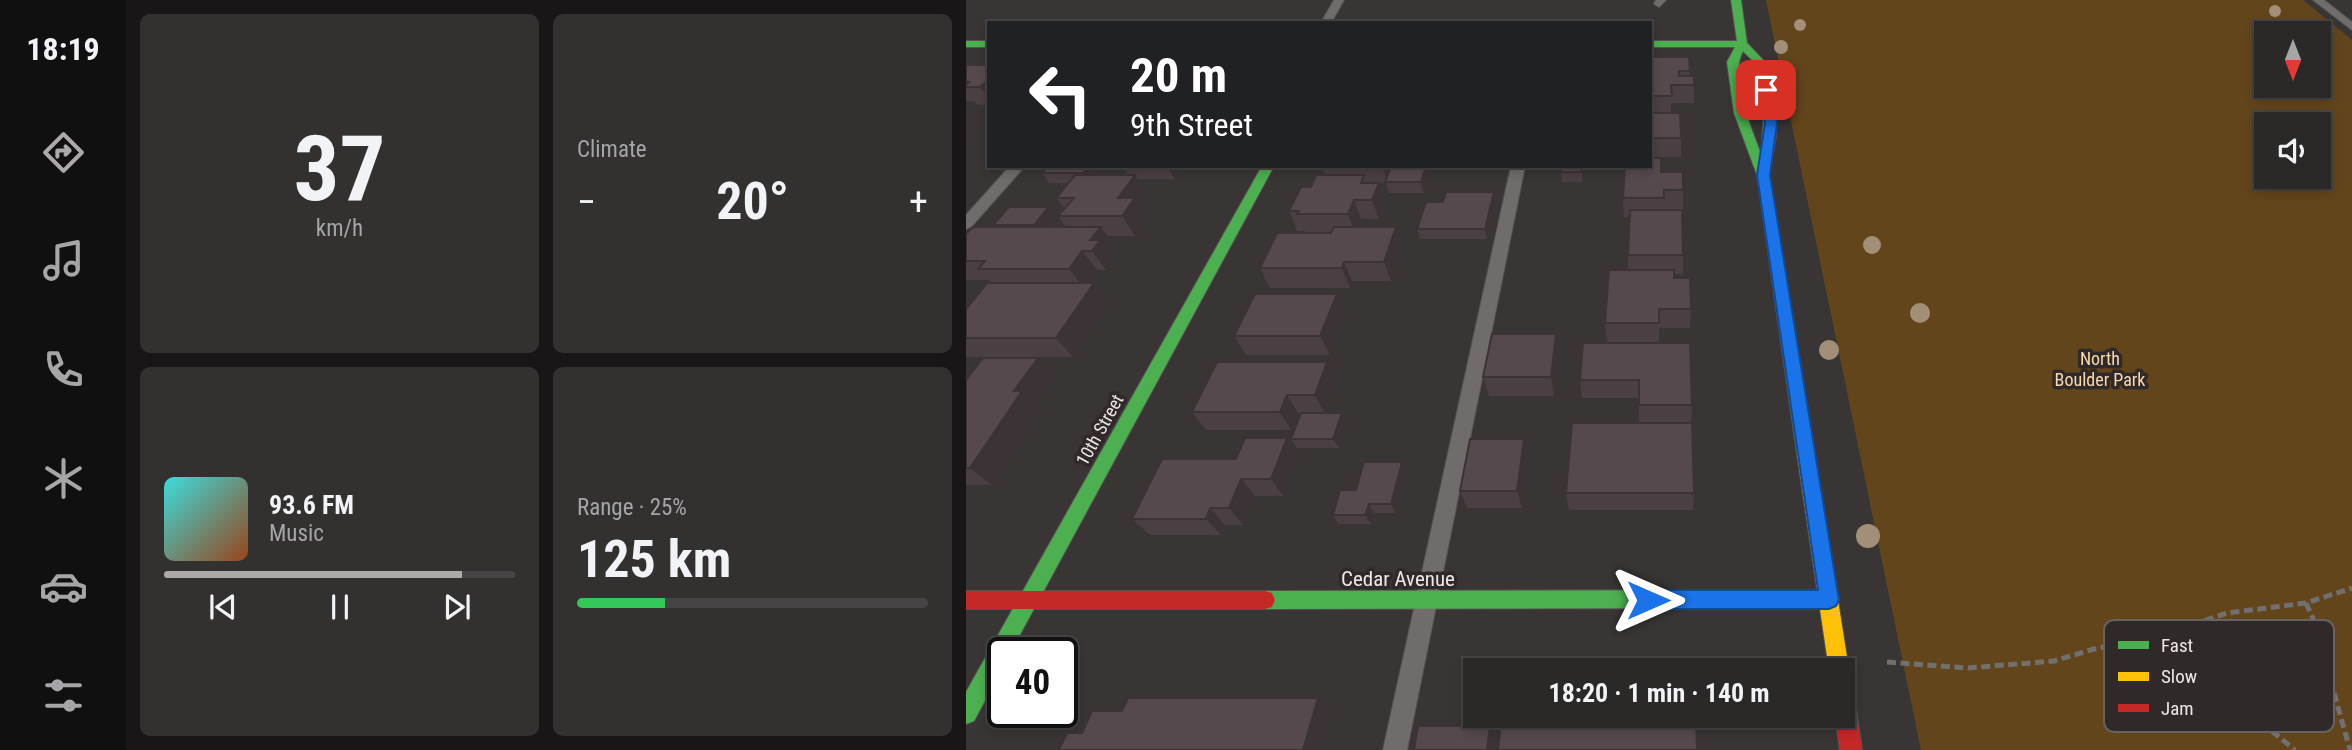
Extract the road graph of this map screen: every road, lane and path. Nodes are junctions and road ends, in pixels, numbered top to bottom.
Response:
1 (1339, 0) edge
2 (1736, 0) edge
3 (2318, 0) edge
4 (1327, 21) edge
5 (2352, 27) edge
6 (966, 44) edge
7 (987, 44) edge
8 (1652, 44) edge
9 (1742, 44) junction
10 (1016, 168) edge
11 (1267, 168) edge
12 (1518, 168) edge
13 (1763, 175) junction
14 (966, 224) edge
15 (2352, 588) edge
16 (966, 600) edge
17 (1029, 600) junction
18 (1424, 600) junction
19 (1829, 600) junction
20 (2306, 603) junction
21 (2207, 620) edge
22 (2314, 620) edge
23 (2104, 647) edge
24 (1837, 658) edge
25 (1855, 665) edge
26 (2334, 693) edge
27 (966, 713) edge
28 (1848, 728) edge
29 (2273, 732) edge
30 (1395, 750) edge
31 (1851, 750) edge
32 (2295, 750) edge
33 (2350, 750) edge

1 - 4 lane
2 - 9 street
3 - 5 lane
6 - 7 street
8 - 9 street
9 - 13 street
9 - 13 street
10 - 14 lane
11 - 17 street, 10th Street
12 - 18 lane
13 - 19 street
15 - 20 path
16 - 17 street, Cedar Avenue
17 - 18 street, Cedar Avenue
17 - 27 street, 10th Street
18 - 19 street, Cedar Avenue
18 - 30 lane
19 - 24 street
20 - 21 path
20 - 22 path
23 - 25 path
26 - 33 path
28 - 31 street
29 - 32 path

